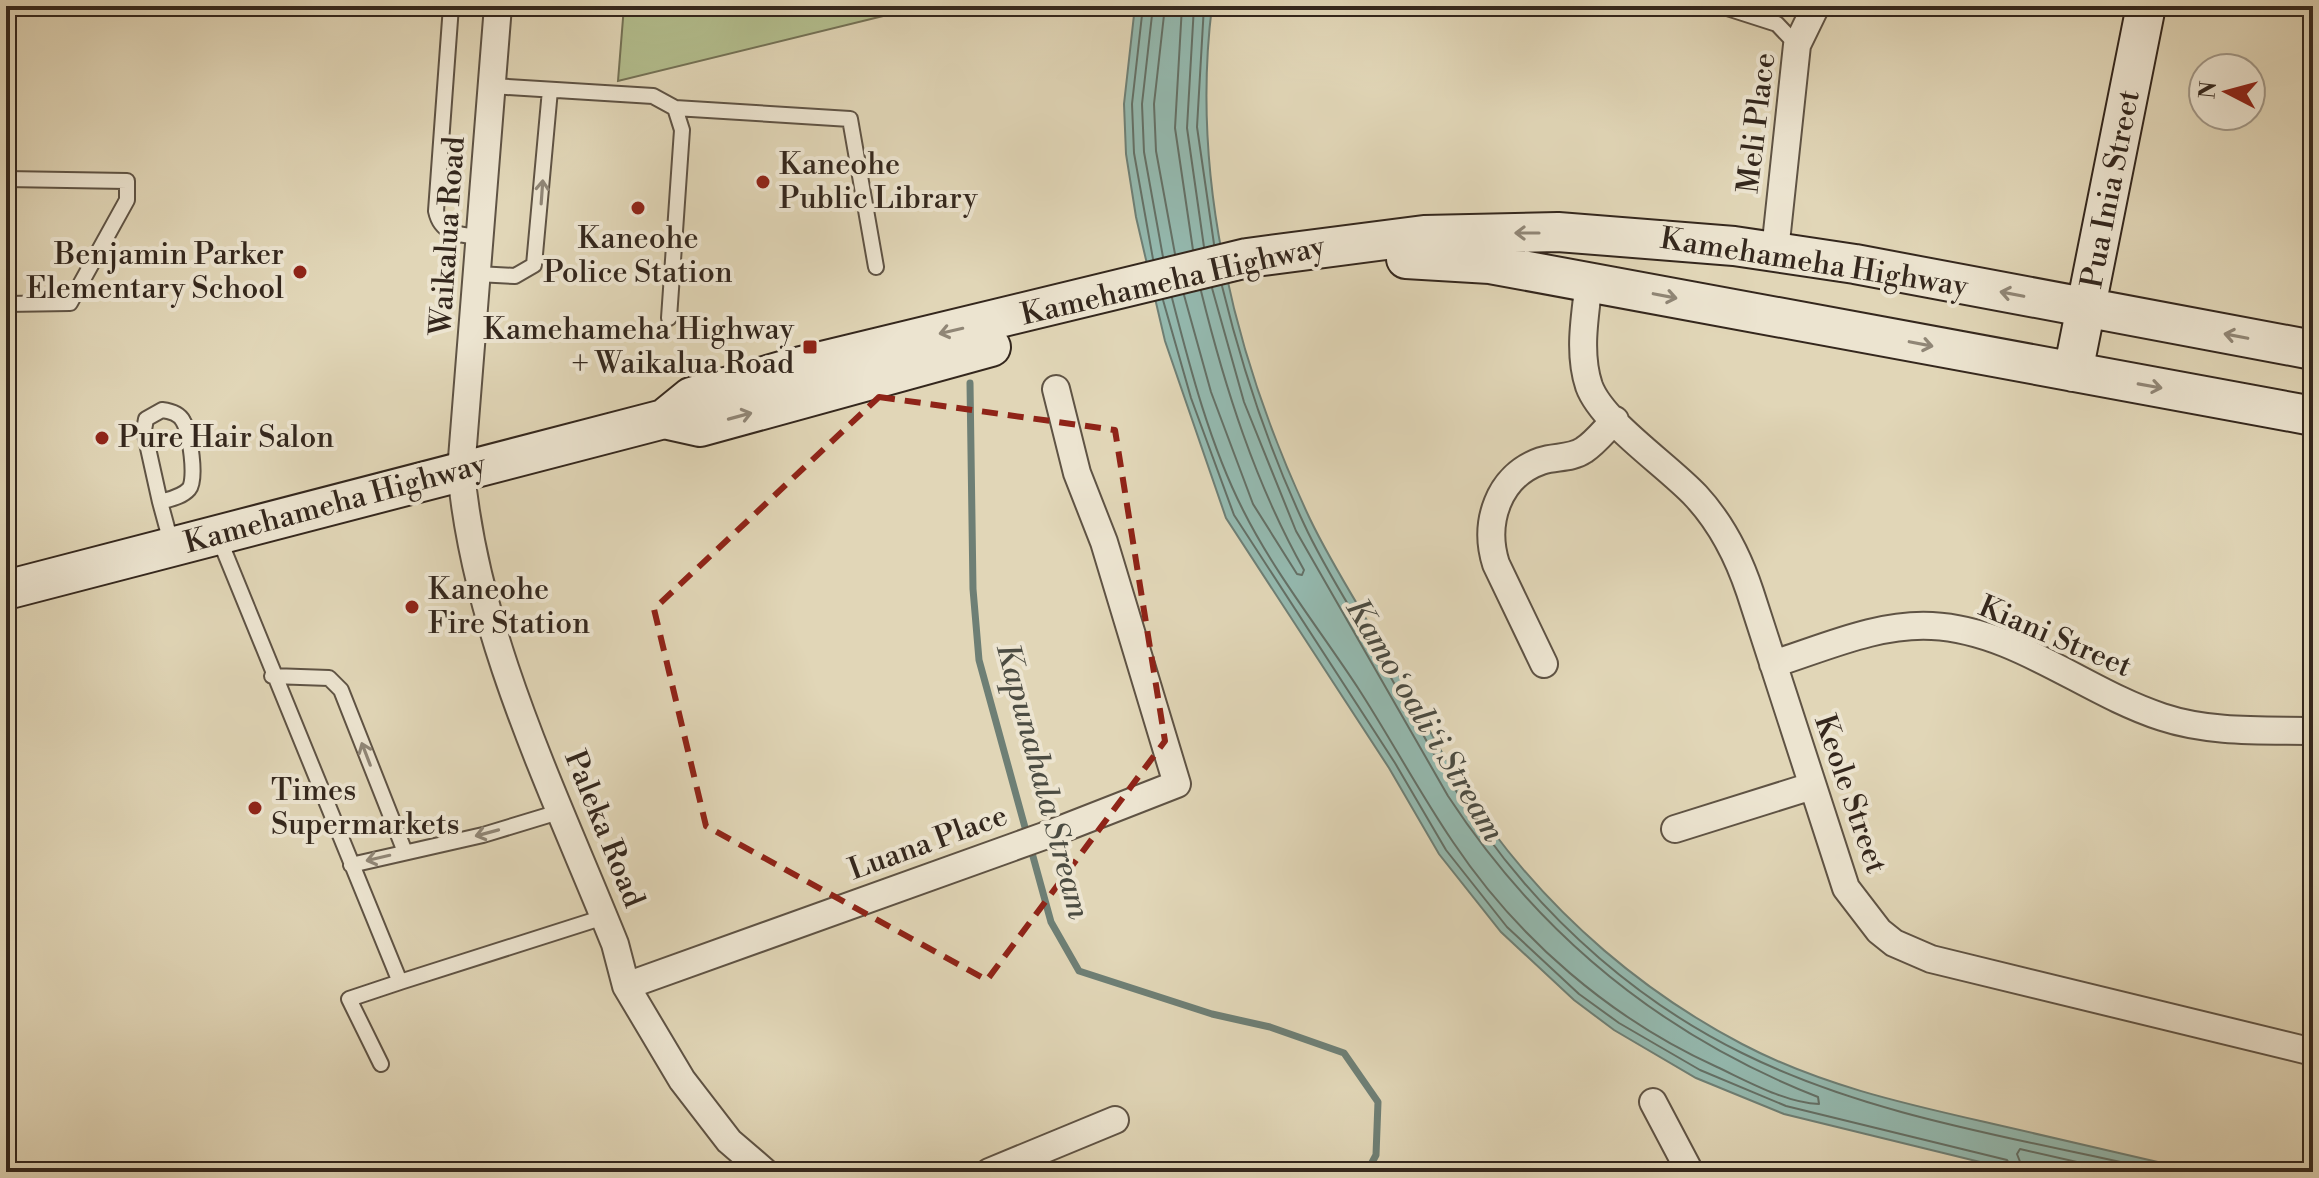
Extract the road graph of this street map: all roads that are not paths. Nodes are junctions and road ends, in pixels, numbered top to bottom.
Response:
1 (451, 6) edge
2 (498, 6) edge
3 (1721, 6) edge
4 (1816, 6) edge
5 (2146, 6) edge
6 (1797, 45) junction
7 (492, 86) junction
8 (550, 90) junction
9 (675, 108) junction
10 (6, 179) edge
11 (1605, 235) junction
12 (481, 237) junction
13 (1775, 251) junction
14 (876, 267) dead end
15 (1245, 270) junction
16 (477, 274) junction
17 (1589, 282) junction
18 (6, 304) edge
19 (2089, 308) junction
20 (669, 318) dead end
21 (2313, 350) edge
22 (2073, 372) junction
23 (1056, 389) dead end
24 (2313, 416) edge
25 (1615, 420) junction
26 (461, 471) junction
27 (160, 502) junction
28 (216, 532) junction
29 (172, 546) junction
30 (6, 590) edge
31 (1544, 664) dead end
32 (1773, 664) junction
33 (272, 676) junction
34 (2313, 731) edge
35 (1812, 786) junction
36 (562, 811) junction
37 (1675, 829) dead end
38 (405, 852) junction
39 (351, 865) junction
40 (604, 917) junction
41 (400, 982) junction
42 (626, 986) junction
43 (2313, 1052) edge
44 (381, 1064) dead end
45 (1653, 1102) dead end
46 (1115, 1120) dead end
47 (765, 1172) edge
48 (989, 1172) edge
49 (1690, 1172) edge

1 - 12 lane
2 - 7 street, Waikalua Road
3 - 6 lane
4 - 6 street, Meli Place
5 - 19 main road, Pua Inia Street
6 - 13 street, Meli Place
7 - 8 lane
7 - 12 street, Waikalua Road
8 - 9 lane
16 -> 8 lane
9 - 14 lane
9 - 20 lane
10 - 18 lane
11 - 13 main road, Kamehameha Highway
11 -> 15 main road, Kamehameha Highway
11 - 17 main road
12 - 16 street, Waikalua Road
19 -> 13 main road, Kamehameha Highway
15 - 17 main road, Kamehameha Highway
15 - 26 main road, Kamehameha Highway
16 - 26 street, Waikalua Road
17 -> 22 main road, Kamehameha Highway
17 - 25 street, Keole Street
21 -> 19 main road, Kamehameha Highway
19 - 22 main road, Pua Inia Street
22 -> 24 main road, Kamehameha Highway
23 - 42 street, Luana Place
25 - 31 street
25 - 32 street, Keole Street
26 - 28 main road, Kamehameha Highway
26 - 36 street, Paleka Road
27 - 27 lane
27 - 29 lane
28 - 29 main road, Kamehameha Highway
28 - 33 lane
29 - 30 main road, Kamehameha Highway
32 - 34 street, Kiani Street
32 - 35 street, Keole Street
38 -> 33 lane
33 - 39 lane
35 - 37 street
35 - 43 street, Keole Street
36 -> 38 lane
36 - 40 street, Paleka Road
38 -> 39 lane
39 - 41 lane
40 - 41 lane
40 - 42 street, Paleka Road
41 - 44 lane
42 - 47 street, Paleka Road
45 - 49 street
46 - 48 street

